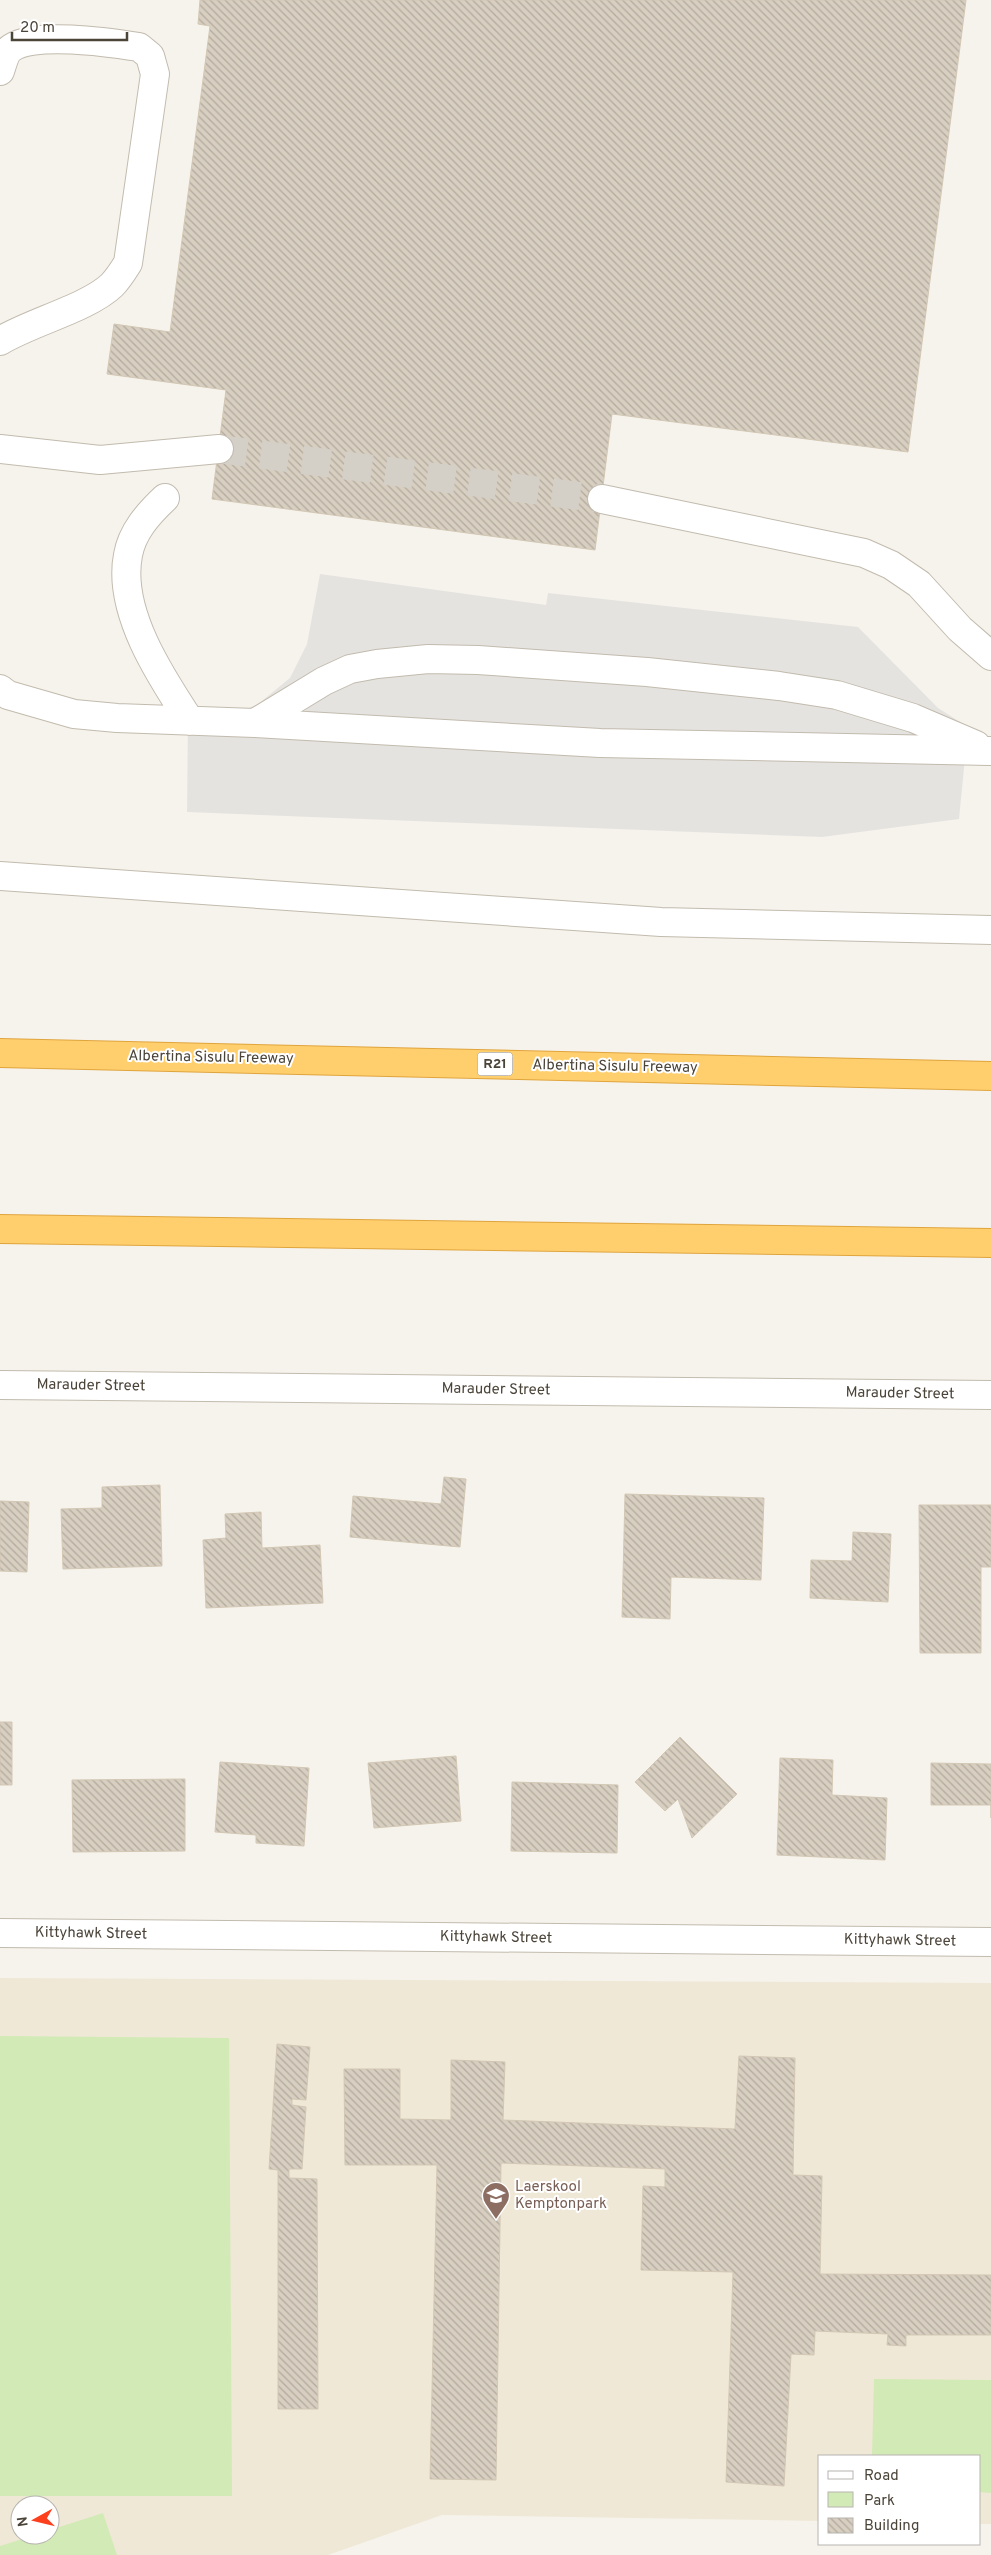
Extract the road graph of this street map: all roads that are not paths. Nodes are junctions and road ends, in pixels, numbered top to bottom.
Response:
1 (0, 71) edge
2 (5, 330) edge
3 (0, 448) edge
4 (219, 449) tunnel mouth
5 (165, 498) dead end
6 (602, 499) tunnel mouth
7 (991, 656) edge
8 (0, 689) edge
9 (190, 721) junction
10 (255, 723) junction
11 (990, 751) edge
12 (0, 876) edge
13 (991, 930) edge
14 (0, 1053) edge
15 (991, 1076) edge
16 (0, 1229) edge
17 (991, 1243) edge
18 (0, 1386) edge
19 (991, 1395) edge
20 (0, 1933) edge
21 (991, 1942) edge

1 - 2 street
3 - 4 street
5 - 9 street
6 - 7 street
8 - 9 street
9 - 10 street
10 - 11 street
10 - 11 street
12 - 13 street
14 - 15 highway, Albertina Sisulu Freeway / R21
16 - 17 highway
18 - 19 street, Marauder Street
20 - 21 street, Kittyhawk Street

